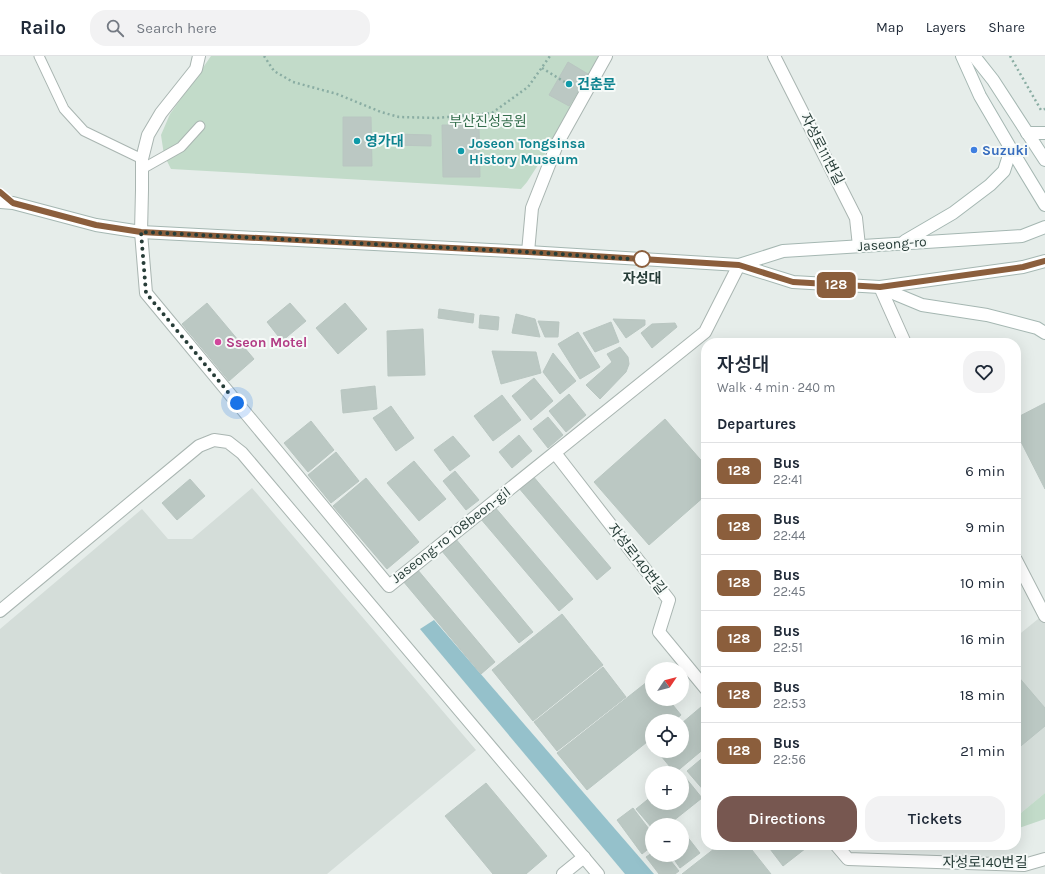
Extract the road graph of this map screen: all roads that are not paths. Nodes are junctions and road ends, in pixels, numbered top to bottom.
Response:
1 (39, 56) edge
2 (199, 56) edge
3 (606, 56) edge
4 (774, 56) edge
5 (962, 56) edge
6 (974, 56) edge
7 (200, 126) dead end
8 (1027, 133) junction
9 (1045, 133) edge
10 (1011, 149) junction
11 (1045, 160) edge
12 (142, 164) junction
13 (0, 192) edge
14 (0, 202) edge
15 (13, 203) junction
16 (1045, 205) edge
17 (1045, 227) edge
18 (141, 232) junction
19 (902, 243) junction
20 (859, 246) junction
21 (528, 252) junction
22 (1045, 261) edge
23 (739, 265) junction
24 (880, 287) junction
25 (1045, 332) edge
26 (902, 338) edge
27 (555, 453) junction
28 (1021, 570) edge
29 (0, 610) edge
30 (1045, 616) edge
31 (701, 683) edge
32 (840, 850) edge
33 (584, 856) junction
34 (1045, 859) edge
35 (563, 874) edge
36 (598, 874) edge

1 - 12 lane
2 - 12 street
3 - 21 street
4 - 20 street, 자성로111번길
5 - 10 street
6 - 8 street
7 - 12 lane
8 - 9 street
8 - 11 street
10 - 16 street
10 - 19 street
12 - 18 street
13 - 15 street
14 - 15 street
15 - 18 street, Jaseong-ro
17 - 19 street, Jaseong-ro
18 - 21 street, Jaseong-ro
18 - 27 street, Jaseong-ro 108beon-gil
19 - 20 street, Jaseong-ro
20 - 23 street, Jaseong-ro
21 - 23 street, Jaseong-ro
22 - 24 street, Jaseong-ro
23 - 24 street, Jaseong-ro
23 - 27 street, Jaseong-ro 108beon-gil
24 - 25 street
24 - 26 street
27 - 31 street, 자성로140번길
28 - 30 street
29 - 33 street
32 - 34 street, 자성로140번길
33 - 35 street
33 - 36 street

